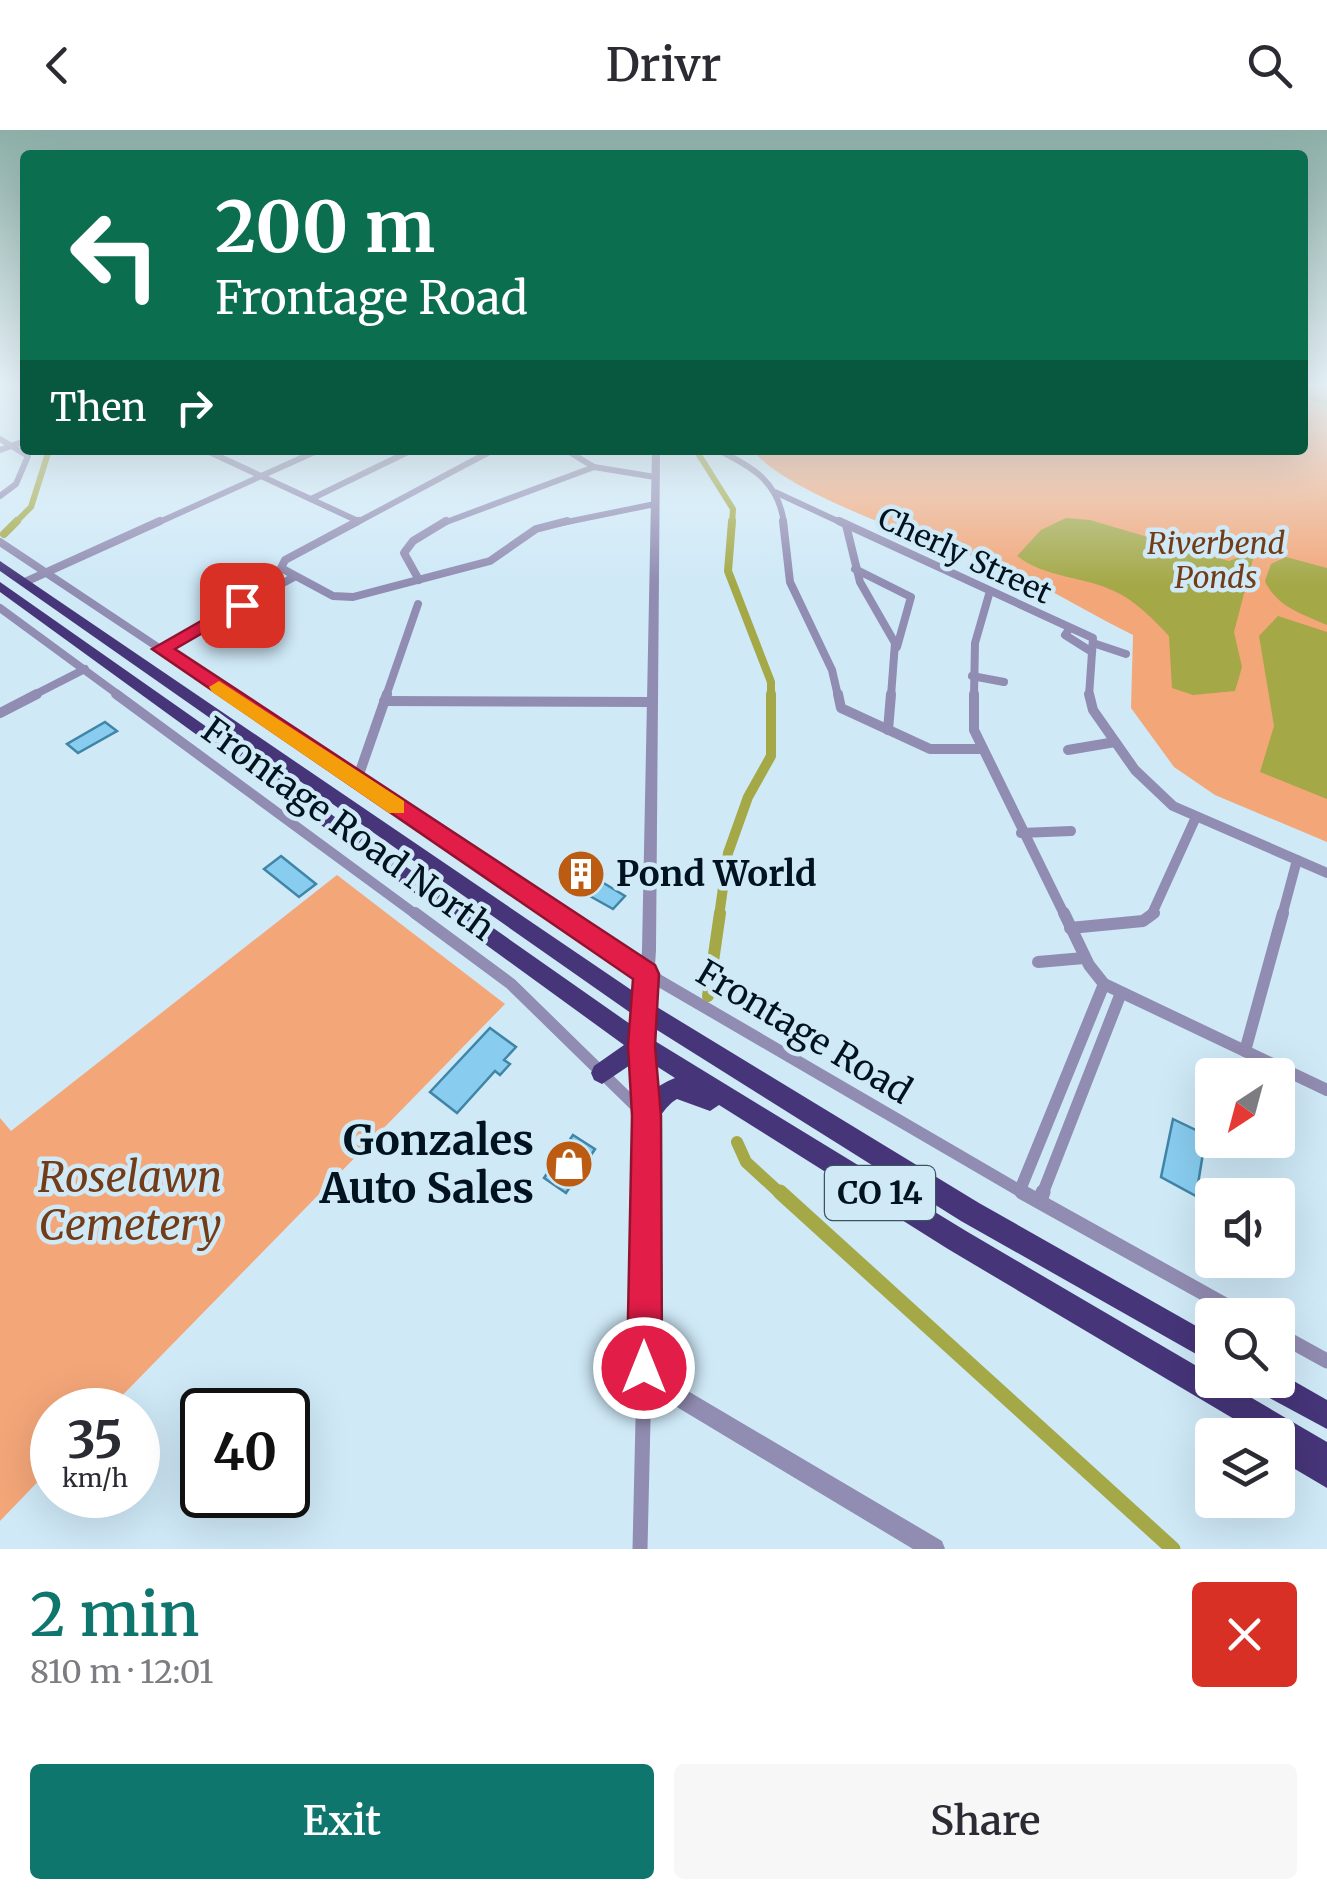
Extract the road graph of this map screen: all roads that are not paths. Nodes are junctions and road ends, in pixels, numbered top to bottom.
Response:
1 (26, 455) edge
2 (217, 455) edge
3 (308, 455) edge
4 (402, 455) edge
5 (484, 455) edge
6 (574, 455) edge
7 (656, 455) edge
8 (729, 455) edge
9 (594, 467) junction
10 (261, 476) junction
11 (656, 477) junction
12 (776, 492) junction
13 (0, 496) edge
14 (310, 499) junction
15 (655, 504) junction
16 (358, 522) junction
17 (846, 525) junction
18 (0, 542) edge
19 (0, 565) edge
20 (856, 569) junction
21 (46, 573) junction
22 (294, 576) junction
23 (420, 580) junction
24 (990, 591) junction
25 (6, 592) edge
26 (418, 604) dead end
27 (1093, 644) junction
28 (162, 649) junction
29 (896, 652) junction
30 (1126, 654) dead end
31 (84, 669) junction
32 (972, 676) junction
33 (1004, 682) dead end
34 (384, 701) junction
35 (652, 702) junction
36 (0, 713) edge
37 (888, 730) junction
38 (1114, 742) junction
39 (983, 749) junction
40 (1068, 750) dead end
41 (357, 780) junction
42 (1196, 817) junction
43 (1071, 831) dead end
44 (1021, 832) junction
45 (1297, 860) junction
46 (1327, 873) edge
47 (1070, 928) junction
48 (1084, 958) junction
49 (1038, 962) dead end
50 (646, 974) junction
51 (1104, 984) junction
52 (1120, 993) junction
53 (645, 1012) junction
54 (642, 1046) junction
55 (1245, 1051) junction
56 (602, 1073) junction
57 (1327, 1090) edge
58 (646, 1116) junction
59 (784, 1135) junction
60 (1020, 1190) junction
61 (1040, 1202) junction
62 (1213, 1298) edge
63 (1120, 1336) junction
64 (1195, 1339) edge
65 (1295, 1343) edge
66 (1327, 1361) edge
67 (644, 1376) junction
68 (1295, 1387) edge
69 (1295, 1397) edge
70 (1327, 1403) edge
71 (1327, 1415) edge
72 (1235, 1418) edge
73 (1295, 1453) edge
74 (1327, 1458) edge
75 (1327, 1473) edge
76 (640, 1549) edge
77 (934, 1549) edge

1 - 13 street
2 - 10 street
3 - 10 street
4 - 14 street
5 - 16 street
6 - 9 street
7 - 11 street
8 - 12 street, Cherly Street
9 - 11 street
9 - 23 street
10 - 14 street
10 - 21 street
11 - 15 street
12 - 17 street, Cherly Street
12 - 37 street
14 - 16 street
15 - 23 street
15 - 35 street
16 - 22 street
17 - 20 street
17 - 24 street, Cherly Street
18 - 21 street, Frontage Road
19 - 25 highway, CO 14
20 - 29 street
20 - 29 street
21 - 25 street
21 - 28 street, Frontage Road
22 - 23 street
22 - 28 street
24 - 27 street, Cherly Street
24 - 32 street
25 - 31 street, Frontage Road North
25 - 53 highway, CO 14
25 - 54 highway, CO 14
26 - 34 street
27 - 30 street
27 - 38 street
28 - 41 street, Frontage Road
29 - 37 street
31 - 36 street
31 - 56 street, Frontage Road North
32 - 33 street
32 - 39 street
34 - 35 street
34 - 41 street
35 - 50 street
37 - 39 street
38 - 40 street
38 - 42 street
39 - 44 street
41 - 50 street, Frontage Road
42 - 45 street
42 - 47 street
43 - 44 street
44 - 47 street
45 - 46 street
45 - 55 street
47 - 48 street
48 - 49 street
48 - 51 street
50 - 53 street
50 - 60 street, Frontage Road
51 - 52 street
51 - 60 street
52 - 55 street
52 - 61 street
53 - 54 street
53 - 64 highway, CO 14
54 - 56 highway
54 - 58 street
54 - 59 highway, CO 14
55 - 57 street
56 - 58 street, Frontage Road North
58 - 59 highway
58 - 67 street
59 - 63 highway, CO 14
60 - 61 street, Frontage Road
61 - 62 street, Frontage Road
63 - 72 highway
63 - 74 highway, CO 14
65 - 66 street
67 - 76 street
67 - 77 street
68 - 70 highway
69 - 71 highway
73 - 75 highway

